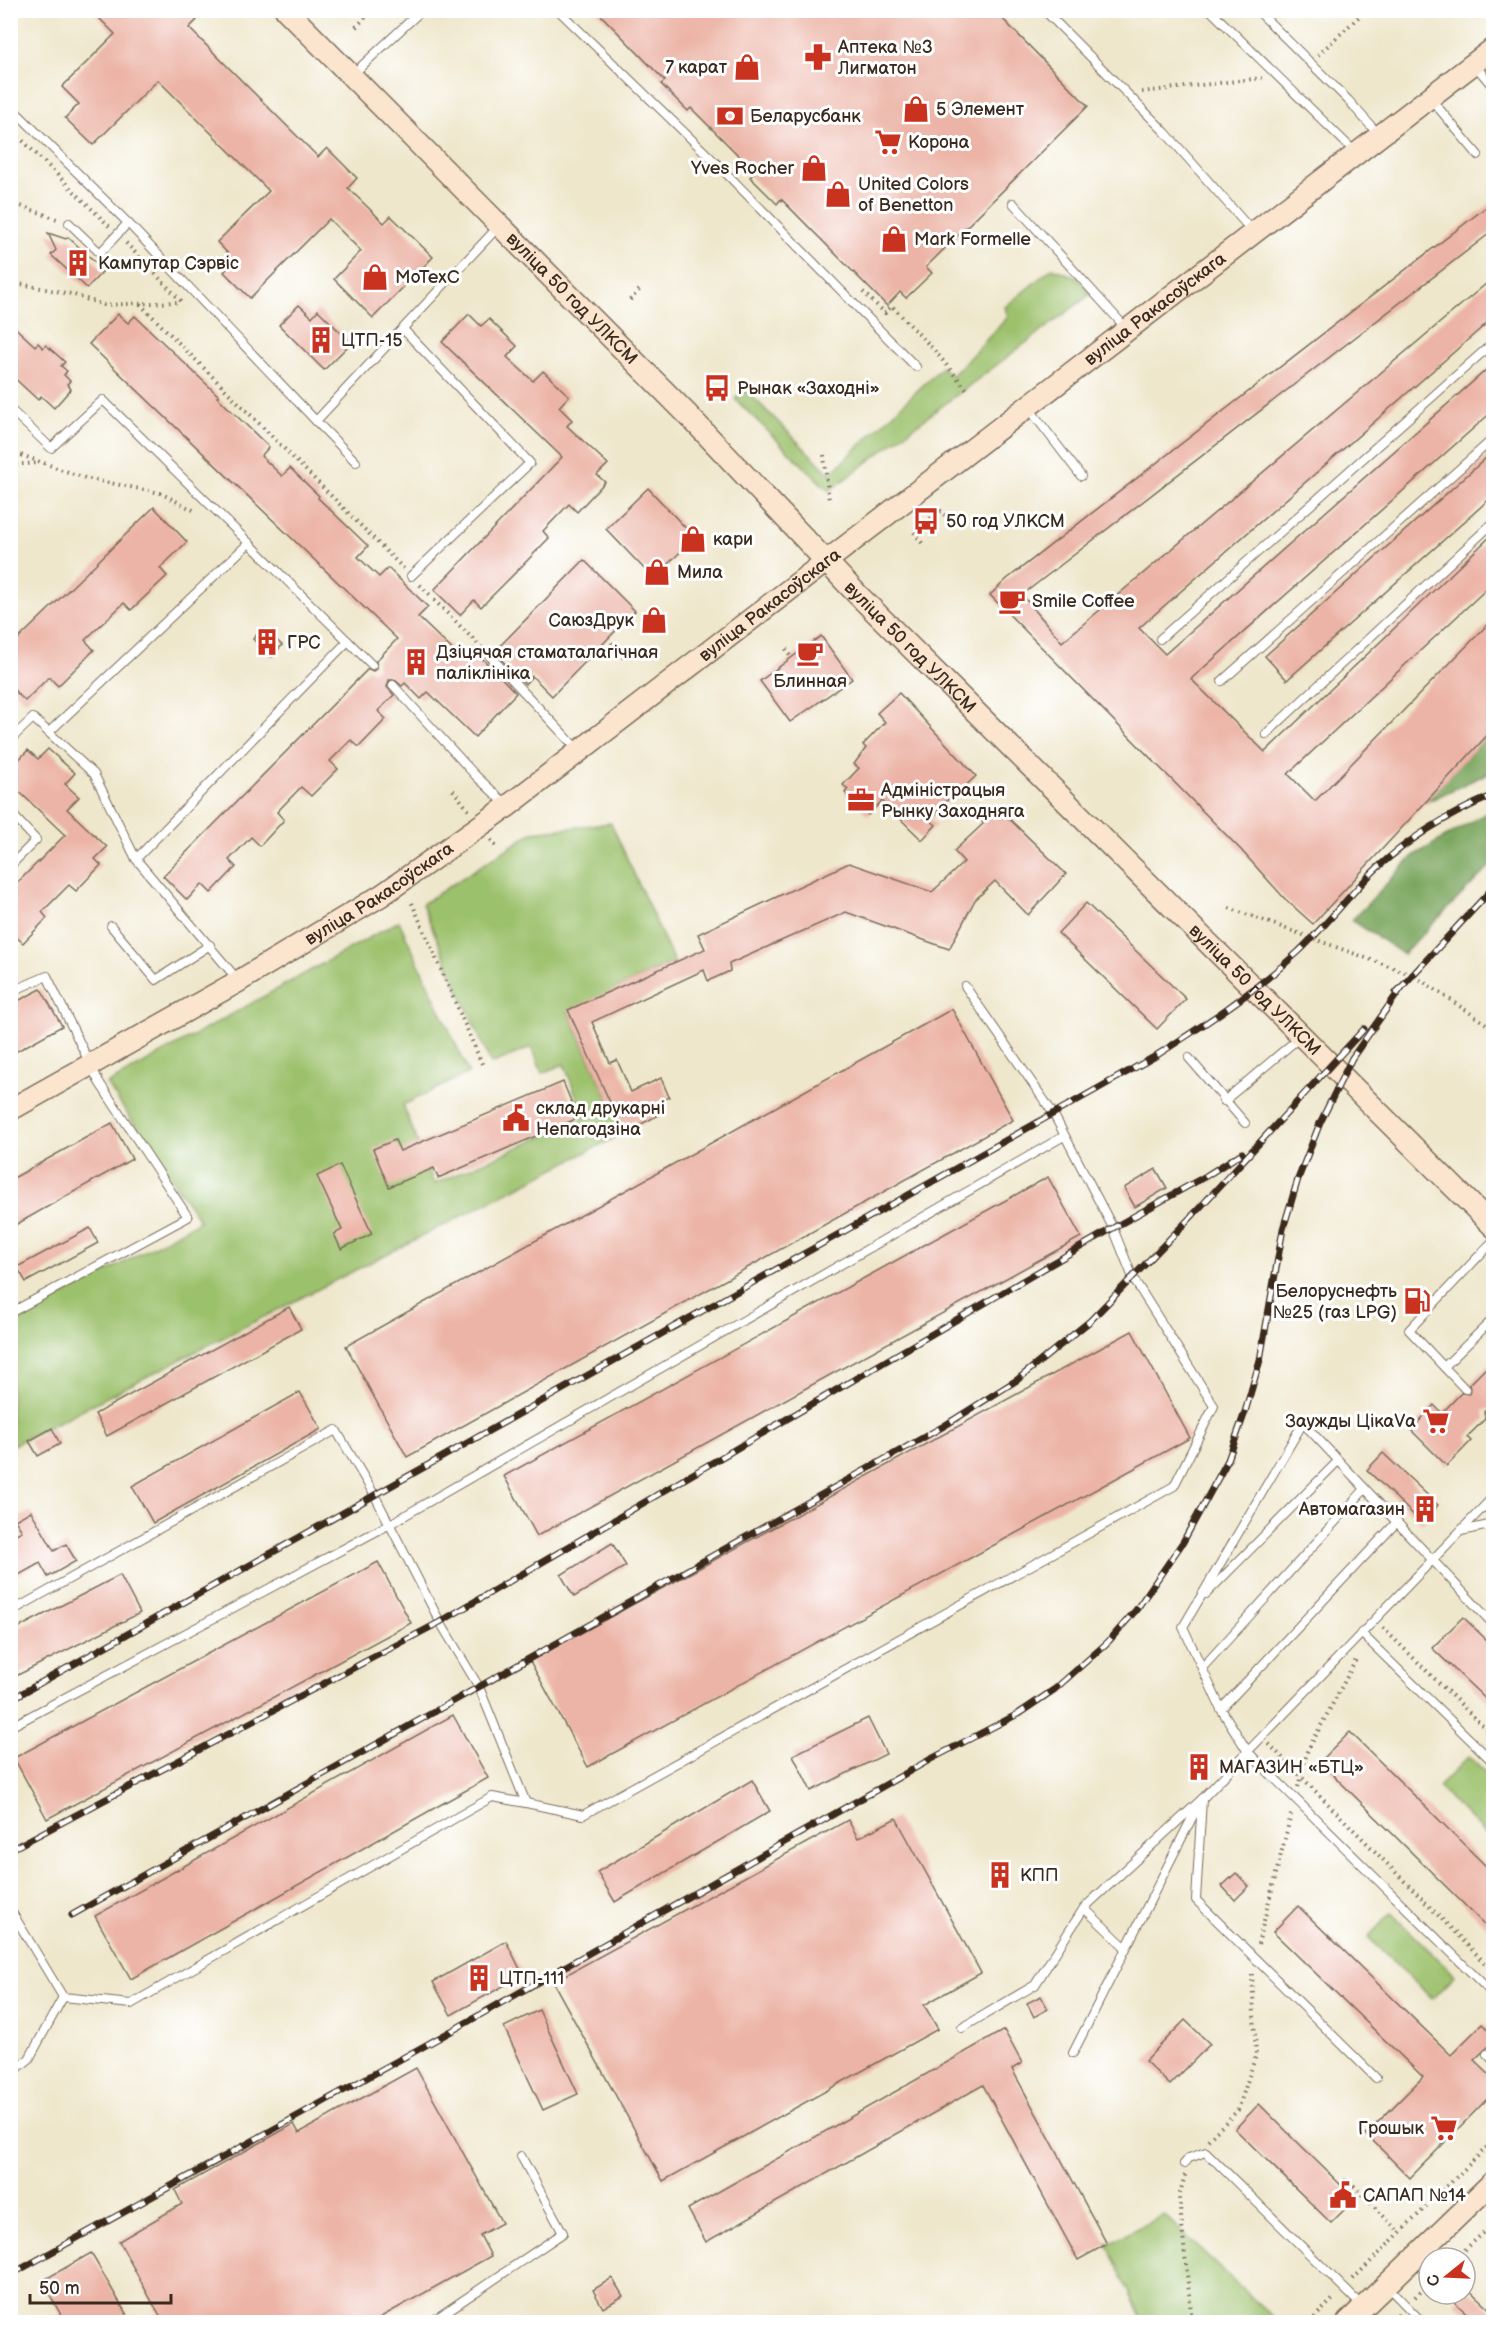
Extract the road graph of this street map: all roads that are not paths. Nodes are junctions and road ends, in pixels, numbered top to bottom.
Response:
1 (286, 10) edge
2 (422, 10) edge
3 (558, 10) edge
4 (1044, 10) edge
5 (1210, 10) edge
6 (1257, 10) edge
7 (1494, 48) edge
8 (1473, 63) junction
9 (351, 76) junction
10 (1494, 88) edge
11 (1429, 97) junction
12 (10, 106) edge
13 (1379, 135) junction
14 (1356, 153) junction
15 (1478, 155) dead end
16 (1013, 203) dead end
17 (128, 223) junction
18 (69, 224) road end
19 (500, 225) junction
20 (1253, 232) junction
21 (403, 329) junction
22 (1127, 330) junction
23 (1494, 342) edge
24 (916, 367) dead end
25 (1028, 406) junction
26 (10, 409) edge
27 (316, 421) junction
28 (1494, 438) edge
29 (356, 462) dead end
30 (1081, 476) dead end
31 (1494, 522) edge
32 (249, 543) junction
33 (826, 561) junction
34 (411, 576) road end
35 (1160, 639) dead end
36 (348, 641) junction
37 (490, 656) road end
38 (372, 665) dead end
39 (1222, 681) dead end
40 (393, 685) dead end
41 (49, 732) junction
42 (1266, 734) dead end
43 (10, 740) edge
44 (579, 751) junction
45 (508, 806) junction
46 (10, 812) edge
47 (136, 859) junction
48 (10, 866) edge
49 (111, 926) dead end
50 (210, 945) junction
51 (239, 981) junction
52 (965, 986) dead end
53 (10, 992) edge
54 (1302, 1036) junction
55 (1189, 1058) dead end
56 (91, 1065) junction
57 (1224, 1101) junction
58 (10, 1110) edge
59 (1245, 1123) dead end
60 (1065, 1136) junction
61 (1494, 1227) edge
62 (1494, 1240) edge
63 (10, 1313) edge
64 (1494, 1318) edge
65 (1444, 1367) junction
66 (1465, 1389) dead end
67 (1338, 1461) junction
68 (1365, 1489) junction
69 (1494, 1496) edge
70 (1396, 1523) junction
71 (390, 1524) junction
72 (1494, 1524) edge
73 (1460, 1531) junction
74 (1431, 1561) junction
75 (1197, 1604) junction
76 (10, 1612) edge
77 (1494, 1625) edge
78 (1361, 1633) junction
79 (1202, 1668) junction
80 (1221, 1709) junction
81 (10, 1727) edge
82 (1248, 1752) junction
83 (1494, 1763) edge
84 (1202, 1799) junction
85 (526, 1803) junction
86 (1083, 1908) junction
87 (10, 1909) edge
88 (1126, 1948) junction
89 (1494, 1995) edge
90 (63, 1997) junction
91 (962, 2028) dead end
92 (1073, 2053) dead end
93 (1487, 2055) dead end
94 (1494, 2061) edge
95 (10, 2074) edge
96 (1376, 2078) dead end
97 (521, 2156) dead end
98 (1184, 2164) dead end
99 (1494, 2181) edge
100 (1386, 2285) junction
101 (1363, 2307) junction
102 (431, 2322) edge
103 (1348, 2322) edge
104 (1422, 2322) edge

1 - 9 main road, вуліца 50 год УЛКСМ
2 - 9 lane
3 - 24 lane
4 - 20 lane
5 - 14 lane
6 - 13 lane
7 - 8 main road, вуліца Ракасоўскага
8 - 10 lane
8 - 11 main road, вуліца Ракасоўскага
9 - 19 main road, вуліца 50 год УЛКСМ
11 - 13 main road, вуліца Ракасоўскага
11 - 15 lane
12 - 17 lane
13 - 14 main road, вуліца Ракасоўскага
14 - 20 main road, вуліца Ракасоўскага
16 - 22 lane
17 - 18 lane
17 - 27 lane
19 - 21 lane
19 - 33 main road, вуліца 50 год УЛКСМ
20 - 22 main road, вуліца Ракасоўскага
21 - 27 lane
21 - 34 lane
22 - 25 main road, вуліца Ракасоўскага
23 - 35 lane
25 - 30 lane
25 - 33 main road, вуліца Ракасоўскага
26 - 32 lane
27 - 29 lane
28 - 39 lane
31 - 42 lane
32 - 36 lane
32 - 41 lane
33 - 44 main road, вуліца Ракасоўскага
33 - 54 main road, вуліца 50 год УЛКСМ
36 - 38 lane
36 - 47 lane
37 - 44 lane
40 - 45 lane
41 - 43 lane
41 - 47 lane
44 - 45 main road, вуліца Ракасоўскага
45 - 51 main road, вуліца Ракасоўскага
46 - 48 lane
47 - 50 lane
49 - 50 lane
50 - 51 lane
51 - 56 main road, вуліца Ракасоўскага
52 - 60 lane
53 - 56 lane
54 - 57 lane
54 - 61 main road, вуліца 50 год УЛКСМ
55 - 57 lane
56 - 58 main road, вуліца Ракасоўскага
56 - 63 lane
57 - 59 lane
60 - 71 lane
60 - 85 lane
62 - 65 lane
64 - 65 lane
65 - 66 lane
67 - 68 lane
67 - 75 lane
67 - 75 lane
68 - 70 lane
68 - 79 lane
69 - 73 lane
70 - 74 lane
70 - 80 lane
71 - 76 lane
71 - 81 lane
71 - 85 lane
72 - 73 lane
73 - 74 lane
74 - 77 lane
74 - 78 lane
75 - 79 lane
78 - 82 lane
78 - 83 lane
79 - 80 lane
80 - 82 lane
82 - 84 lane
82 - 89 lane
84 - 86 lane
84 - 88 lane
84 - 96 lane
85 - 90 lane
86 - 88 lane
86 - 91 lane
87 - 90 lane
88 - 92 lane
90 - 95 lane
93 - 94 lane
97 - 102 lane
98 - 101 lane
99 - 100 main road
100 - 101 main road
100 - 104 lane
101 - 103 main road

